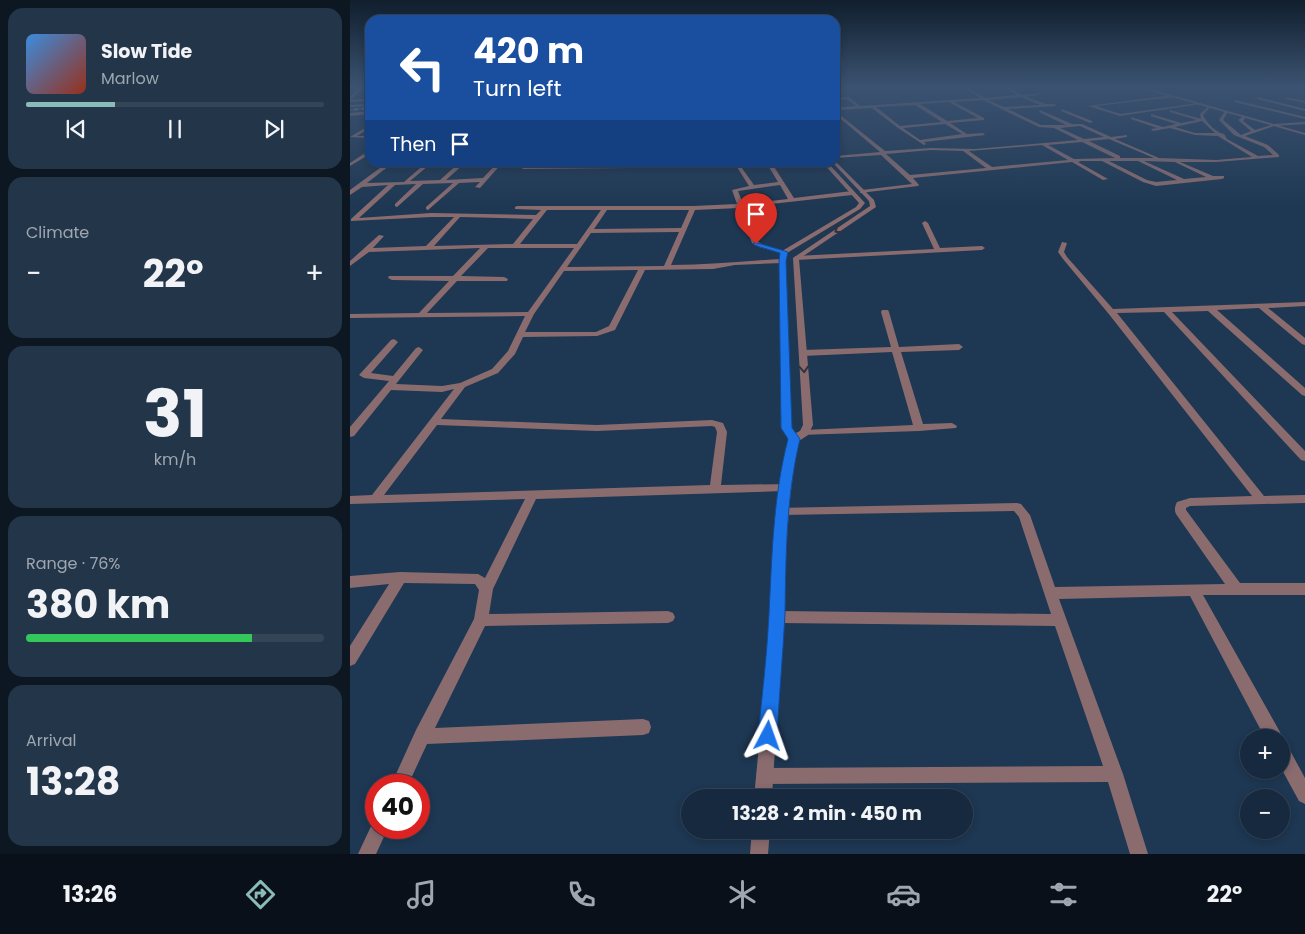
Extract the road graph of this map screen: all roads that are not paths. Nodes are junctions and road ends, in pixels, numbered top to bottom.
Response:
1 (852, 126) edge
2 (910, 126) edge
3 (953, 126) edge
4 (1041, 126) edge
5 (1070, 126) edge
6 (1083, 126) edge
7 (1156, 126) edge
8 (1175, 126) edge
9 (1210, 126) edge
10 (1228, 126) edge
11 (1246, 126) edge
12 (1274, 126) joint
13 (1284, 126) edge
14 (899, 127) joint
15 (1055, 127) junction
16 (1172, 127) junction
17 (1163, 128) junction
18 (365, 129) edge
19 (1153, 130) dead end
20 (1254, 132) junction
21 (1305, 133) edge
22 (983, 134) dead end
23 (1220, 135) junction
24 (1239, 135) junction
25 (966, 136) junction
26 (1125, 136) dead end
27 (365, 137) edge
28 (351, 138) edge
29 (1110, 138) junction
30 (1082, 140) junction
31 (920, 141) junction
32 (1042, 144) junction
33 (931, 149) junction
34 (964, 150) junction
35 (883, 153) junction
36 (365, 156) edge
37 (840, 157) edge
38 (350, 158) edge
39 (362, 158) junction
40 (1258, 158) junction
41 (1102, 159) junction
42 (1122, 159) junction
43 (1136, 159) junction
44 (1162, 160) junction
45 (1073, 161) junction
46 (1173, 161) junction
47 (350, 165) edge
48 (385, 167) edge
49 (425, 167) edge
50 (458, 167) edge
51 (496, 167) edge
52 (578, 167) edge
53 (742, 167) edge
54 (771, 167) edge
55 (829, 167) edge
56 (840, 167) edge
57 (524, 168) dead end
58 (991, 169) junction
59 (909, 177) junction
60 (1222, 177) dead end
61 (1105, 178) dead end
62 (1213, 178) junction
63 (483, 180) junction
64 (442, 181) junction
65 (458, 181) junction
66 (406, 182) junction
67 (422, 182) junction
68 (1184, 182) junction
69 (394, 183) junction
70 (782, 183) junction
71 (361, 185) junction
72 (752, 186) junction
73 (478, 187) dead end
74 (350, 192) edge
75 (862, 192) junction
76 (852, 193) junction
77 (792, 200) junction
78 (397, 206) dead end
79 (741, 206) junction
80 (428, 208) dead end
81 (517, 208) dead end
82 (545, 208) junction
83 (605, 208) junction
84 (693, 208) junction
85 (458, 216) junction
86 (539, 216) junction
87 (925, 224) dead end
88 (683, 230) junction
89 (590, 231) junction
90 (381, 236) dead end
91 (1064, 243) dead end
92 (486, 246) junction
93 (514, 246) junction
94 (580, 246) junction
95 (428, 248) junction
96 (982, 248) dead end
97 (367, 250) junction
98 (938, 250) junction
99 (784, 252) junction
100 (796, 258) junction
101 (782, 261) junction
102 (350, 264) edge
103 (643, 268) junction
104 (666, 268) junction
105 (562, 269) junction
106 (457, 277) junction
107 (392, 278) dead end
108 (504, 279) dead end
109 (1305, 304) edge
110 (1261, 306) junction
111 (1210, 308) junction
112 (1166, 310) junction
113 (1112, 311) junction
114 (885, 312) dead end
115 (530, 314) junction
116 (420, 315) junction
117 (350, 316) edge
118 (520, 335) junction
119 (394, 342) dead end
120 (1305, 342) edge
121 (959, 347) dead end
122 (419, 350) dead end
123 (896, 350) junction
124 (803, 353) junction
125 (396, 379) junction
126 (462, 385) junction
127 (388, 387) junction
128 (1305, 394) edge
129 (434, 422) junction
130 (952, 426) dead end
131 (919, 428) junction
132 (350, 434) edge
133 (799, 436) junction
134 (1301, 448) edge
135 (1305, 457) edge
136 (784, 487) junction
137 (715, 489) junction
138 (533, 494) junction
139 (376, 499) junction
140 (1305, 499) edge
141 (350, 500) edge
142 (1262, 501) junction
143 (781, 511) junction
144 (400, 577) junction
145 (350, 582) edge
146 (1236, 588) junction
147 (486, 589) junction
148 (1305, 589) edge
149 (1194, 591) junction
150 (1050, 593) junction
151 (668, 617) dead end
152 (777, 617) junction
153 (481, 620) junction
154 (1059, 620) junction
155 (350, 659) edge
156 (643, 727) dead end
157 (1269, 729) edge
158 (422, 736) junction
159 (1290, 768) edge
160 (404, 774) edge
161 (1115, 774) junction
162 (764, 776) junction
163 (763, 789) edge
164 (1305, 795) edge
165 (374, 839) edge
166 (761, 839) edge
167 (367, 854) edge
168 (760, 854) edge
169 (1139, 854) edge

1 - 35 street
2 - 14 street
3 - 25 street
4 - 15 street
5 - 15 street
6 - 29 street
7 - 17 street
8 - 16 street
9 - 23 street
10 - 24 street
11 - 20 street
12 - 20 street
12 - 21 street
13 - 21 street
14 - 31 street
15 - 30 street
16 - 17 street
16 - 23 street
17 - 19 street
18 - 28 street
20 - 24 street
22 - 25 street
23 - 24 street
23 - 40 street
24 - 40 street
25 - 31 street
26 - 29 street
27 - 28 street
29 - 30 street
29 - 44 street
30 - 32 street
30 - 42 street
31 - 33 street
32 - 34 street
32 - 45 street
33 - 34 street
33 - 35 street
34 - 58 street
35 - 37 street
35 - 59 street
36 - 39 street
38 - 39 street
39 - 47 street
40 - 46 street
41 - 42 street
41 - 45 street
41 - 68 street
42 - 43 street
43 - 44 street
43 - 68 street
44 - 46 street
45 - 58 street
45 - 61 street
46 - 62 street
48 - 71 street
49 - 66 street
50 - 64 street
51 - 63 street
52 - 57 street
53 - 72 street
54 - 70 street
55 - 76 street
56 - 75 street
58 - 59 street
59 - 75 street
60 - 62 street
62 - 68 street
63 - 65 street
63 - 73 street
64 - 65 street
64 - 67 street
65 - 80 street
66 - 67 street
66 - 69 street
67 - 78 street
69 - 71 street
69 - 85 street
70 - 72 street
70 - 77 street
71 - 74 street
72 - 79 street
75 - 76 street
75 -> 100 street
76 - 77 street
76 - 99 street
77 - 79 street
79 - 84 street
79 - 99 street
81 - 82 street
82 - 83 street
82 - 86 street
83 - 84 street
83 - 89 street
84 - 88 street
85 - 86 street
85 - 95 street
86 - 93 street
87 - 98 street
88 - 89 street
88 - 104 street
89 - 94 street
90 - 97 street
91 - 113 street
92 - 93 street
92 - 95 street
92 - 106 street
93 - 94 street
94 - 105 street
95 - 97 street
96 - 98 street
97 - 102 street
98 - 100 street
99 - 101 street
100 - 124 street
101 - 104 street
101 - 133 street
103 - 104 street
103 - 105 street
103 - 118 street
105 - 115 street
106 - 107 street
106 - 108 street
106 - 116 street
109 - 110 street
110 - 111 street
110 - 120 street
111 - 112 street
111 - 128 street
112 - 113 street
112 - 134 street
113 - 142 street
114 - 123 street
115 - 116 street
115 - 118 street
116 - 117 street
118 - 126 street
119 - 125 street
121 - 123 street
122 - 125 street
123 - 124 street
123 - 131 street
124 -> 133 street
125 - 127 street
126 - 127 street
126 - 129 street
127 - 132 street
129 - 137 street
129 - 139 street
130 - 131 street
131 - 133 street
133 - 136 street
134 - 135 street
136 - 137 street
136 - 143 street
137 - 138 street
138 - 139 street
138 - 147 street
139 - 141 street
140 - 142 street
142 - 146 street
143 - 150 street
143 - 152 street
144 - 145 street
144 - 147 street
144 - 155 street
146 - 148 street
146 - 149 street
147 - 153 street
149 - 150 street
149 - 157 street
150 - 154 street
151 - 153 street
152 - 154 street
152 - 162 street
153 - 158 street
154 - 161 street
156 - 158 street
158 - 160 street
159 - 164 street
161 - 162 street
161 - 169 street
162 - 163 street
165 - 167 street
166 - 168 street

